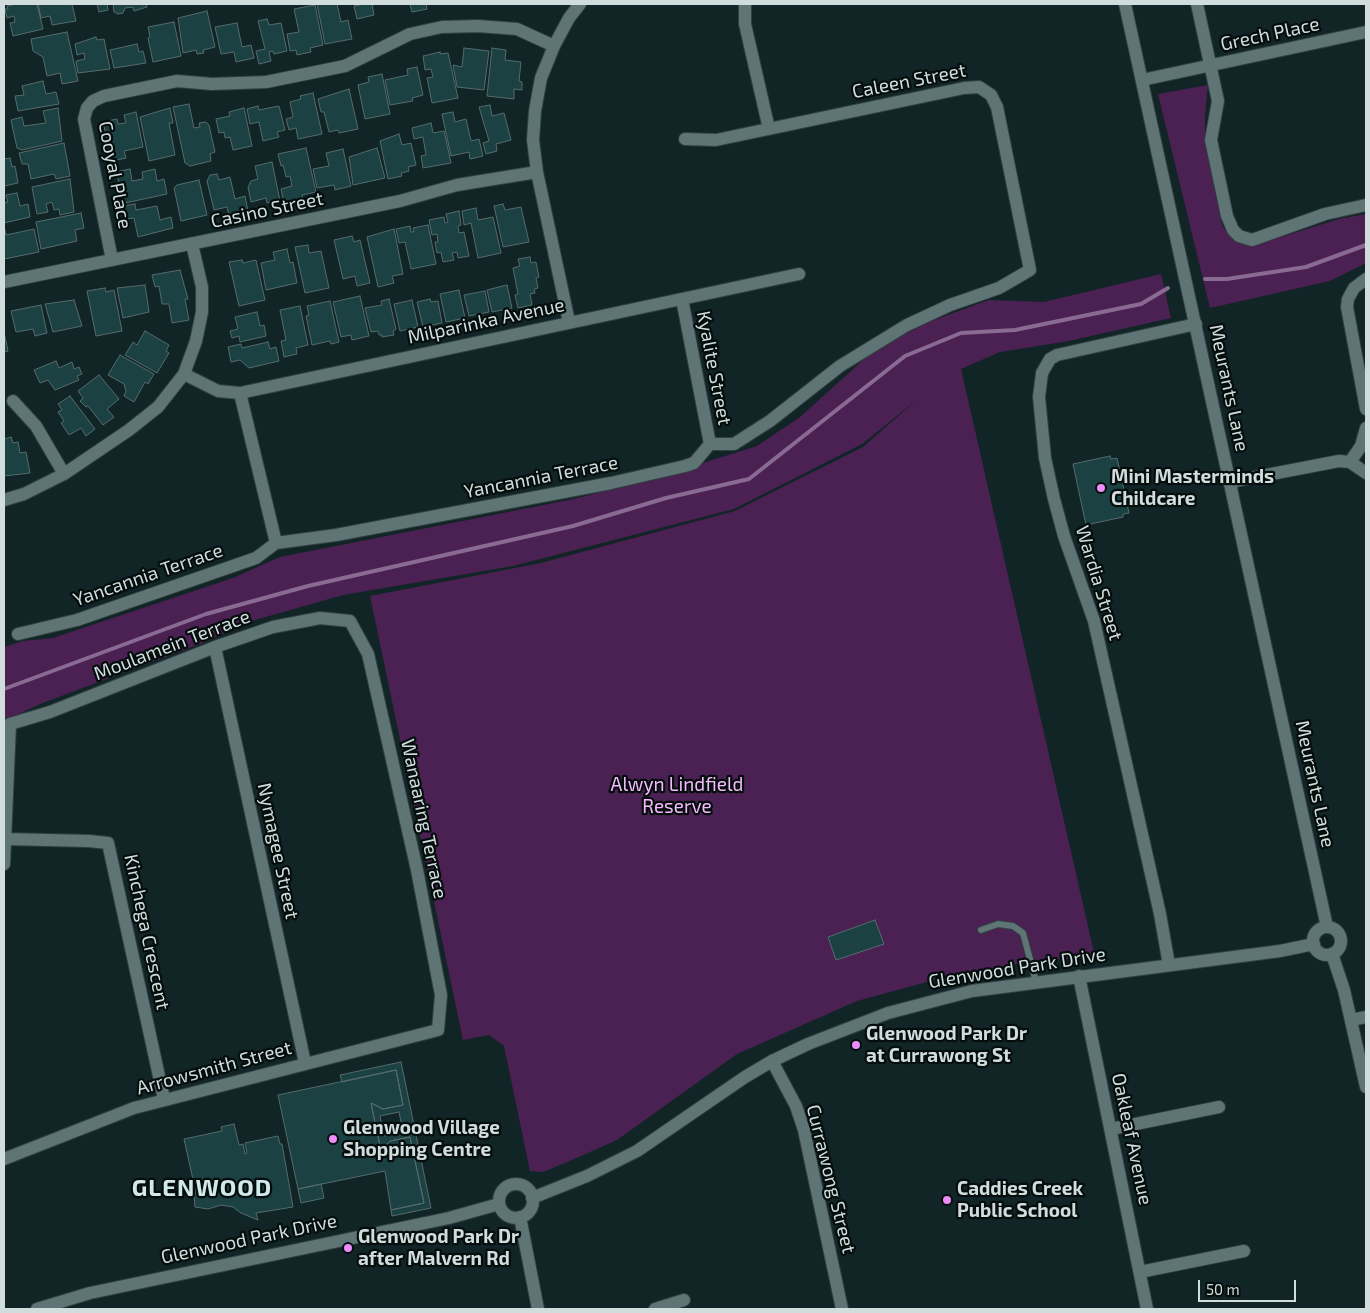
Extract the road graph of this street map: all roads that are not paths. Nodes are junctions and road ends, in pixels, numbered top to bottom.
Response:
1 (580, 4) edge
2 (745, 4) edge
3 (1125, 4) edge
4 (1197, 4) edge
5 (1366, 32) edge
6 (554, 46) junction
7 (1210, 66) junction
8 (1142, 80) junction
9 (769, 128) junction
10 (686, 138) dead end
11 (536, 172) junction
12 (1366, 205) edge
13 (192, 244) junction
14 (112, 260) junction
15 (798, 274) dead end
16 (1366, 279) edge
17 (4, 282) edge
18 (682, 299) junction
19 (569, 322) junction
20 (1196, 324) junction
21 (184, 374) junction
22 (240, 393) junction
23 (13, 401) dead end
24 (1366, 409) edge
25 (1366, 428) edge
26 (710, 444) junction
27 (1350, 462) junction
28 (1366, 473) edge
29 (64, 474) junction
30 (1230, 482) junction
31 (4, 500) edge
32 (276, 542) junction
33 (350, 621) joint
34 (18, 634) dead end
35 (215, 647) junction
36 (6, 839) junction
37 (4, 864) edge
38 (1327, 926) junction
39 (980, 930) dead end
40 (1314, 944) junction
41 (1332, 954) junction
42 (1169, 965) junction
43 (1079, 976) junction
44 (1036, 982) junction
45 (1366, 1017) edge
46 (1351, 1020) junction
47 (438, 1030) joint
48 (772, 1061) junction
49 (305, 1064) junction
50 (1366, 1087) edge
51 (164, 1100) junction
52 (1219, 1107) dead end
53 (1111, 1129) junction
54 (4, 1157) edge
55 (532, 1198) junction
56 (499, 1204) junction
57 (520, 1217) junction
58 (1244, 1251) dead end
59 (1140, 1272) junction
60 (684, 1300) dead end
61 (37, 1309) edge
62 (538, 1309) edge
63 (655, 1309) edge
64 (842, 1309) edge
65 (1147, 1309) edge

1 - 6 street
2 - 9 street
3 - 8 street, Meurants Lane
4 - 7 street
5 - 7 street, Grech Place
6 - 11 street
6 - 14 street, Cooyal Place
7 - 8 street, Grech Place
7 - 12 street
8 - 20 street, Meurants Lane
9 - 10 street, Caleen Street
9 - 26 street, Caleen Street
11 - 13 street, Casino Street
11 - 19 street
13 - 14 street, Casino Street
13 - 21 street
14 - 17 street, Casino Street
15 - 18 street, Milparinka Avenue
16 - 24 street
18 - 19 street, Milparinka Avenue
18 - 26 street, Kyalite Street
19 - 22 street, Milparinka Avenue
20 - 30 street, Meurants Lane
20 - 42 street, Wardia Street
21 - 22 street, Milparinka Avenue
21 - 29 street
22 - 32 street
23 - 29 street
25 - 27 street
26 - 32 street, Yancannia Terrace
27 - 28 street
27 - 30 street
29 - 31 street
30 - 38 street, Meurants Lane
32 - 34 street, Yancannia Terrace
33 - 35 street, Moulamein Terrace
33 - 47 street, Wanaaring Terrace
35 - 36 street, Moulamein Terrace
35 - 49 street, Nymagee Street
36 - 37 street
36 - 51 street, Kinchega Crescent
38 - 40 street
38 - 41 street
39 - 44 lane
40 - 41 street
40 - 42 street, Glenwood Park Drive
41 - 46 street
42 - 43 street, Glenwood Park Drive
43 - 44 street, Glenwood Park Drive
43 - 53 street, Oakleaf Avenue
44 - 48 street, Glenwood Park Drive
45 - 46 street
46 - 50 street
47 - 49 street, Arrowsmith Street
48 - 55 street, Glenwood Park Drive
48 - 64 street, Currawong Street
49 - 51 street, Arrowsmith Street
51 - 54 street, Arrowsmith Street
52 - 53 street
53 - 59 street, Oakleaf Avenue
55 - 56 street
55 - 57 street
56 - 57 street
56 - 61 street, Glenwood Park Drive
57 - 62 street
58 - 59 street
59 - 65 street, Oakleaf Avenue
60 - 63 street

